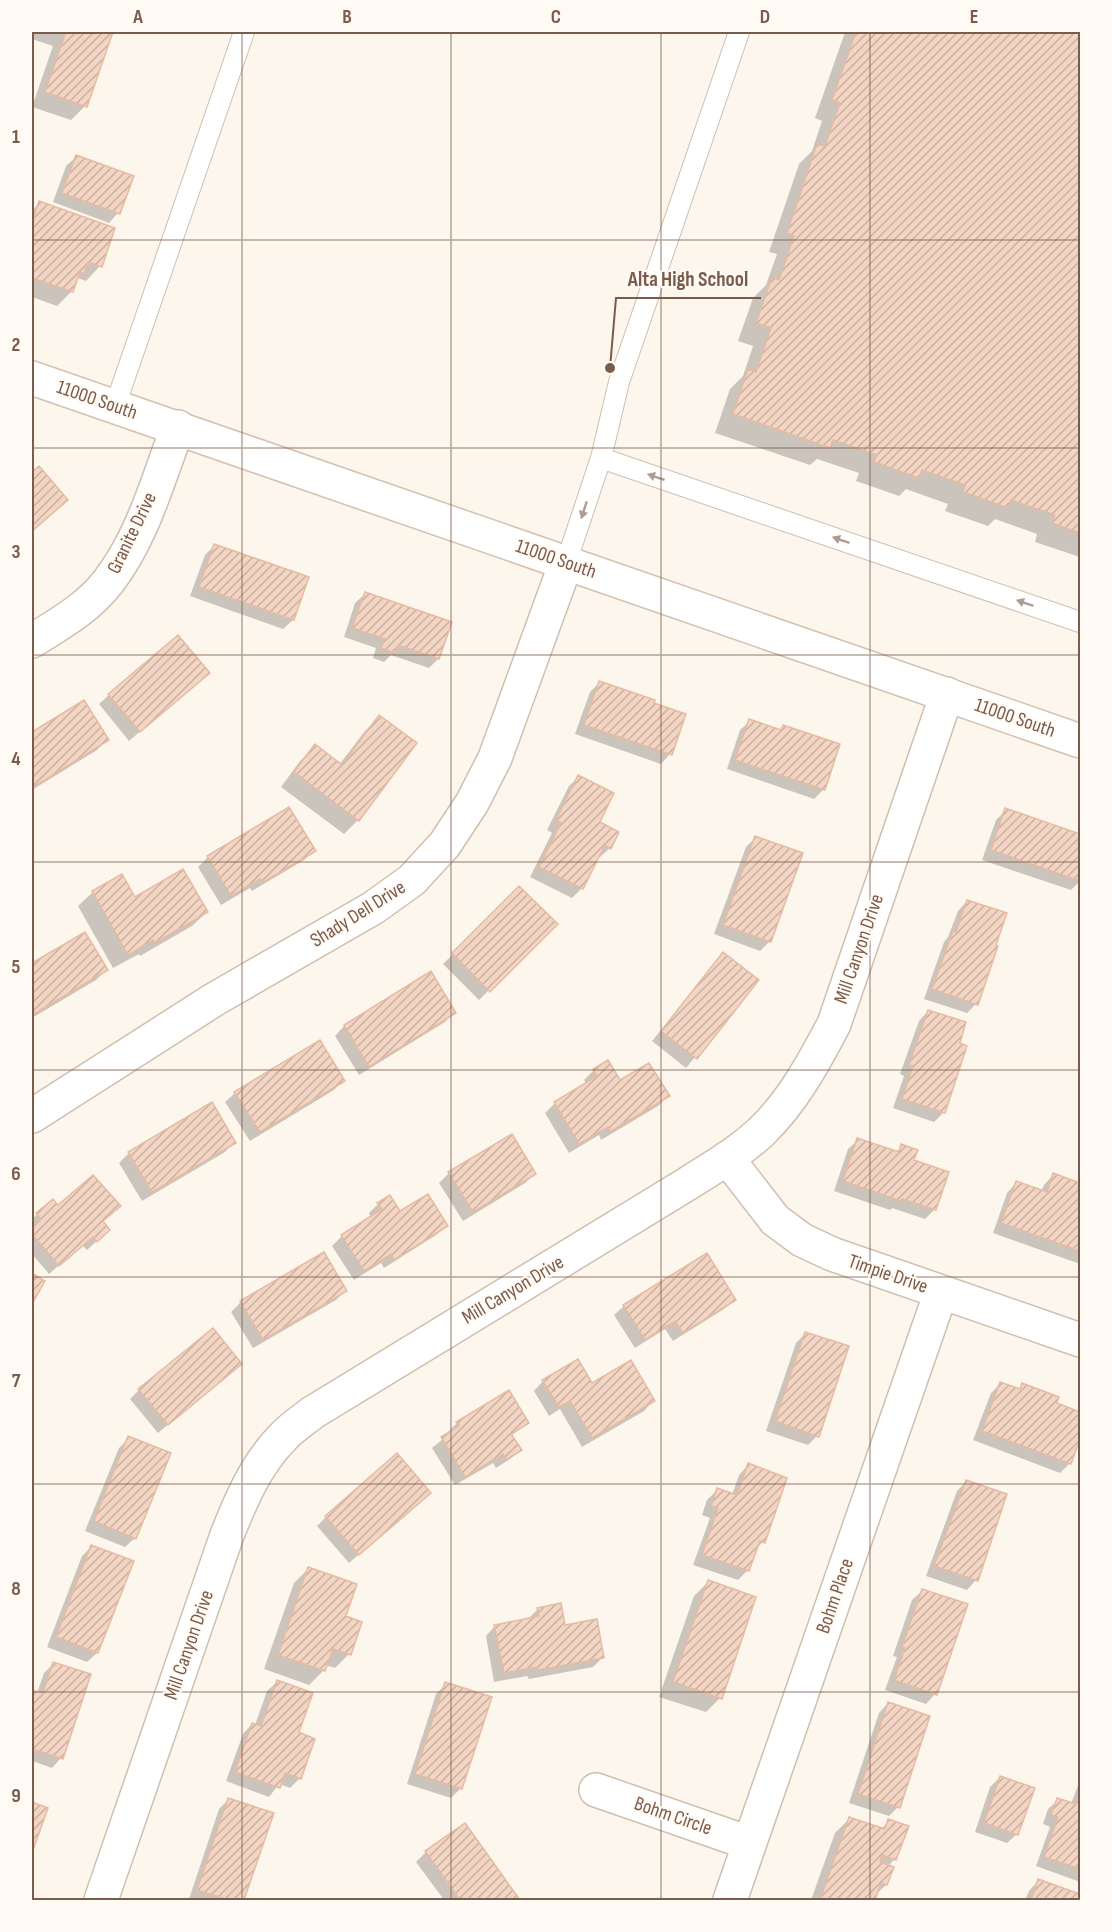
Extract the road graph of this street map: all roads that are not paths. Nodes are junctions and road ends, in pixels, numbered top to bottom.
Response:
1 (244, 32) edge
2 (740, 32) edge
3 (32, 378) edge
4 (116, 406) junction
5 (178, 427) junction
6 (601, 458) junction
7 (566, 563) junction
8 (1080, 622) edge
9 (32, 641) edge
10 (947, 694) junction
11 (1080, 741) edge
12 (32, 1116) edge
13 (727, 1158) junction
14 (941, 1292) junction
15 (1080, 1340) edge
16 (596, 1790) dead end
17 (749, 1843) junction
18 (101, 1900) edge
19 (730, 1900) edge

1 - 4 lane
2 - 6 lane
3 - 4 street, 11000 South
4 - 5 street, 11000 South
5 - 7 street, 11000 South
5 - 9 street, Granite Drive
6 -> 7 lane
8 -> 6 lane
7 - 10 street, 11000 South
7 - 12 street, Shady Dell Drive
10 - 11 street, 11000 South
10 - 13 street, Mill Canyon Drive
13 - 14 street, Timpie Drive
13 - 18 street, Mill Canyon Drive
14 - 15 street, Timpie Drive
14 - 17 street, Bohm Place
16 - 17 street, Bohm Circle
17 - 19 street, Bohm Place

